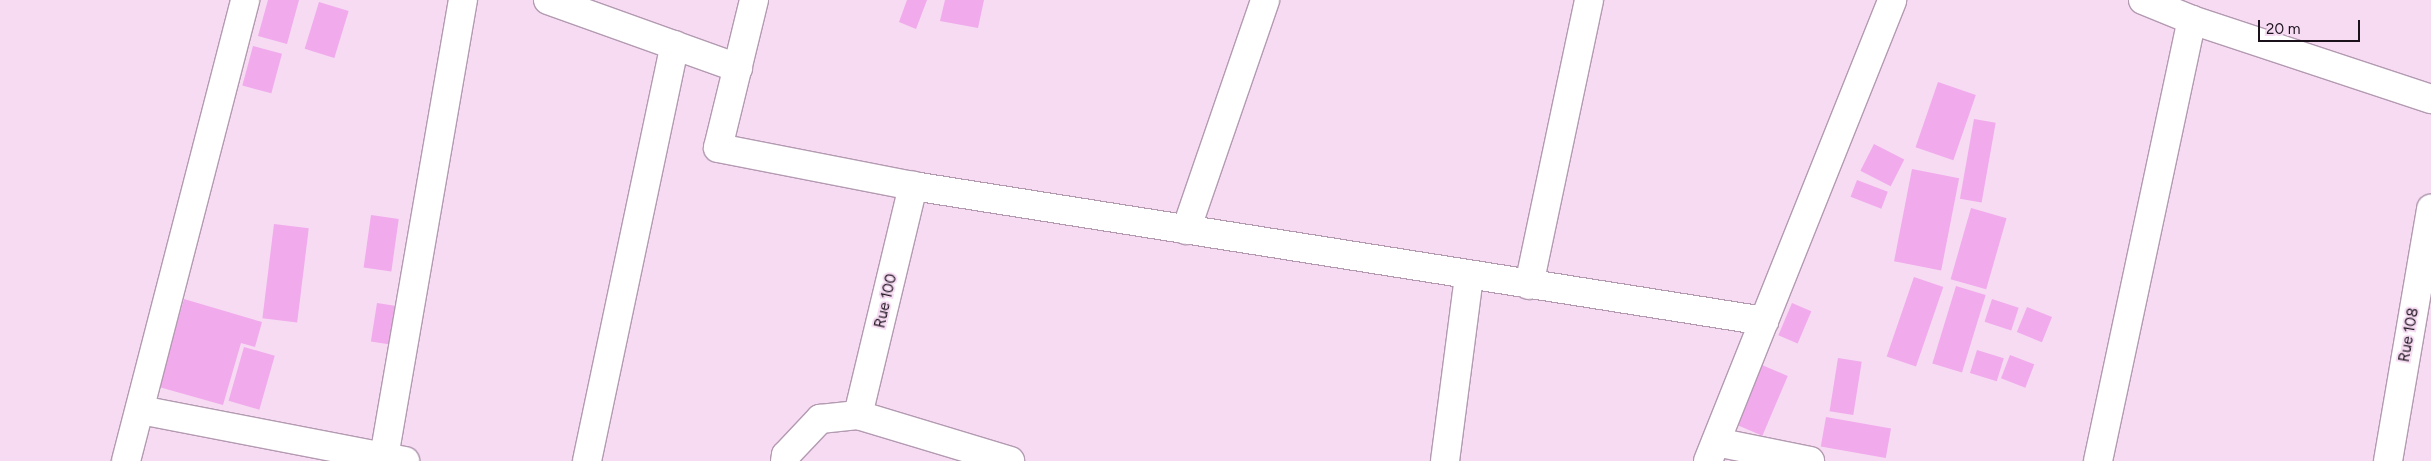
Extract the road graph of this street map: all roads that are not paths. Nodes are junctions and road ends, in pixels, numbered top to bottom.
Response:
1 (245, 0) edge
2 (463, 0) edge
3 (548, 0) edge
4 (754, 0) edge
5 (1265, 0) edge
6 (1589, 0) edge
7 (1892, 0) edge
8 (2143, 0) edge
9 (2192, 20) junction
10 (675, 45) junction
11 (738, 68) junction
12 (2431, 99) edge
13 (913, 186) junction
14 (2431, 210) edge
15 (1186, 230) junction
16 (1469, 275) junction
17 (1529, 285) junction
18 (1764, 321) junction
19 (140, 410) junction
20 (858, 415) junction
21 (1712, 451) edge
22 (786, 458) edge
23 (395, 459) edge
24 (126, 461) edge
25 (587, 461) edge
26 (1010, 461) edge
27 (1445, 461) edge
28 (1810, 461) edge
29 (2098, 461) edge
30 (2388, 461) edge

1 - 19 street
2 - 23 street
3 - 10 street
4 - 11 street
5 - 15 street
6 - 17 street
7 - 18 street
8 - 9 street
9 - 12 street
9 - 29 street
10 - 11 street
10 - 25 street
11 - 13 street
13 - 15 street
13 - 20 street, Rue 100
14 - 30 street, Rue 108
15 - 16 street
16 - 17 street
16 - 27 street
17 - 18 street
18 - 21 street
19 - 23 street
19 - 24 street
20 - 22 street
20 - 26 street
21 - 28 street

